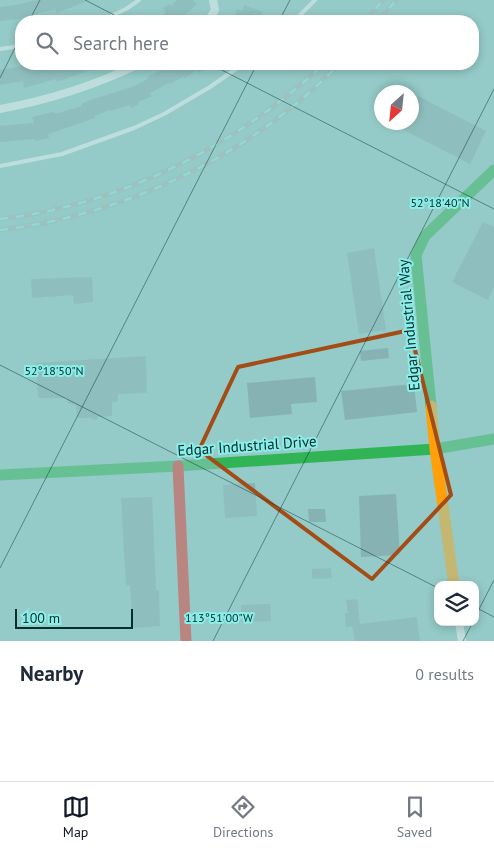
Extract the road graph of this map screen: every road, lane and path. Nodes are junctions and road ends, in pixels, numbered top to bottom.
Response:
1 (139, 0) edge
2 (213, 0) edge
3 (306, 0) edge
4 (313, 2) edge
5 (113, 15) edge
6 (212, 15) edge
7 (300, 15) edge
8 (15, 47) edge
9 (0, 49) edge
10 (125, 70) edge
11 (234, 70) edge
12 (0, 109) edge
13 (0, 166) edge
14 (494, 170) edge
15 (494, 439) edge
16 (435, 450) junction
17 (178, 466) junction
18 (0, 475) edge
19 (453, 581) edge
20 (460, 626) edge
21 (186, 641) edge
22 (462, 641) edge

1 - 5 lane
2 - 6 street
3 - 4 lane
4 - 7 lane
8 - 9 lane
10 - 12 street
11 - 13 lane
14 - 16 street, Edgar Industrial Way
15 - 16 street, Edgar Industrial Drive
16 - 17 street, Edgar Industrial Drive
16 - 19 street, Edgar Industrial Way
17 - 18 street, Edgar Industrial Drive
17 - 21 street
20 - 22 street

